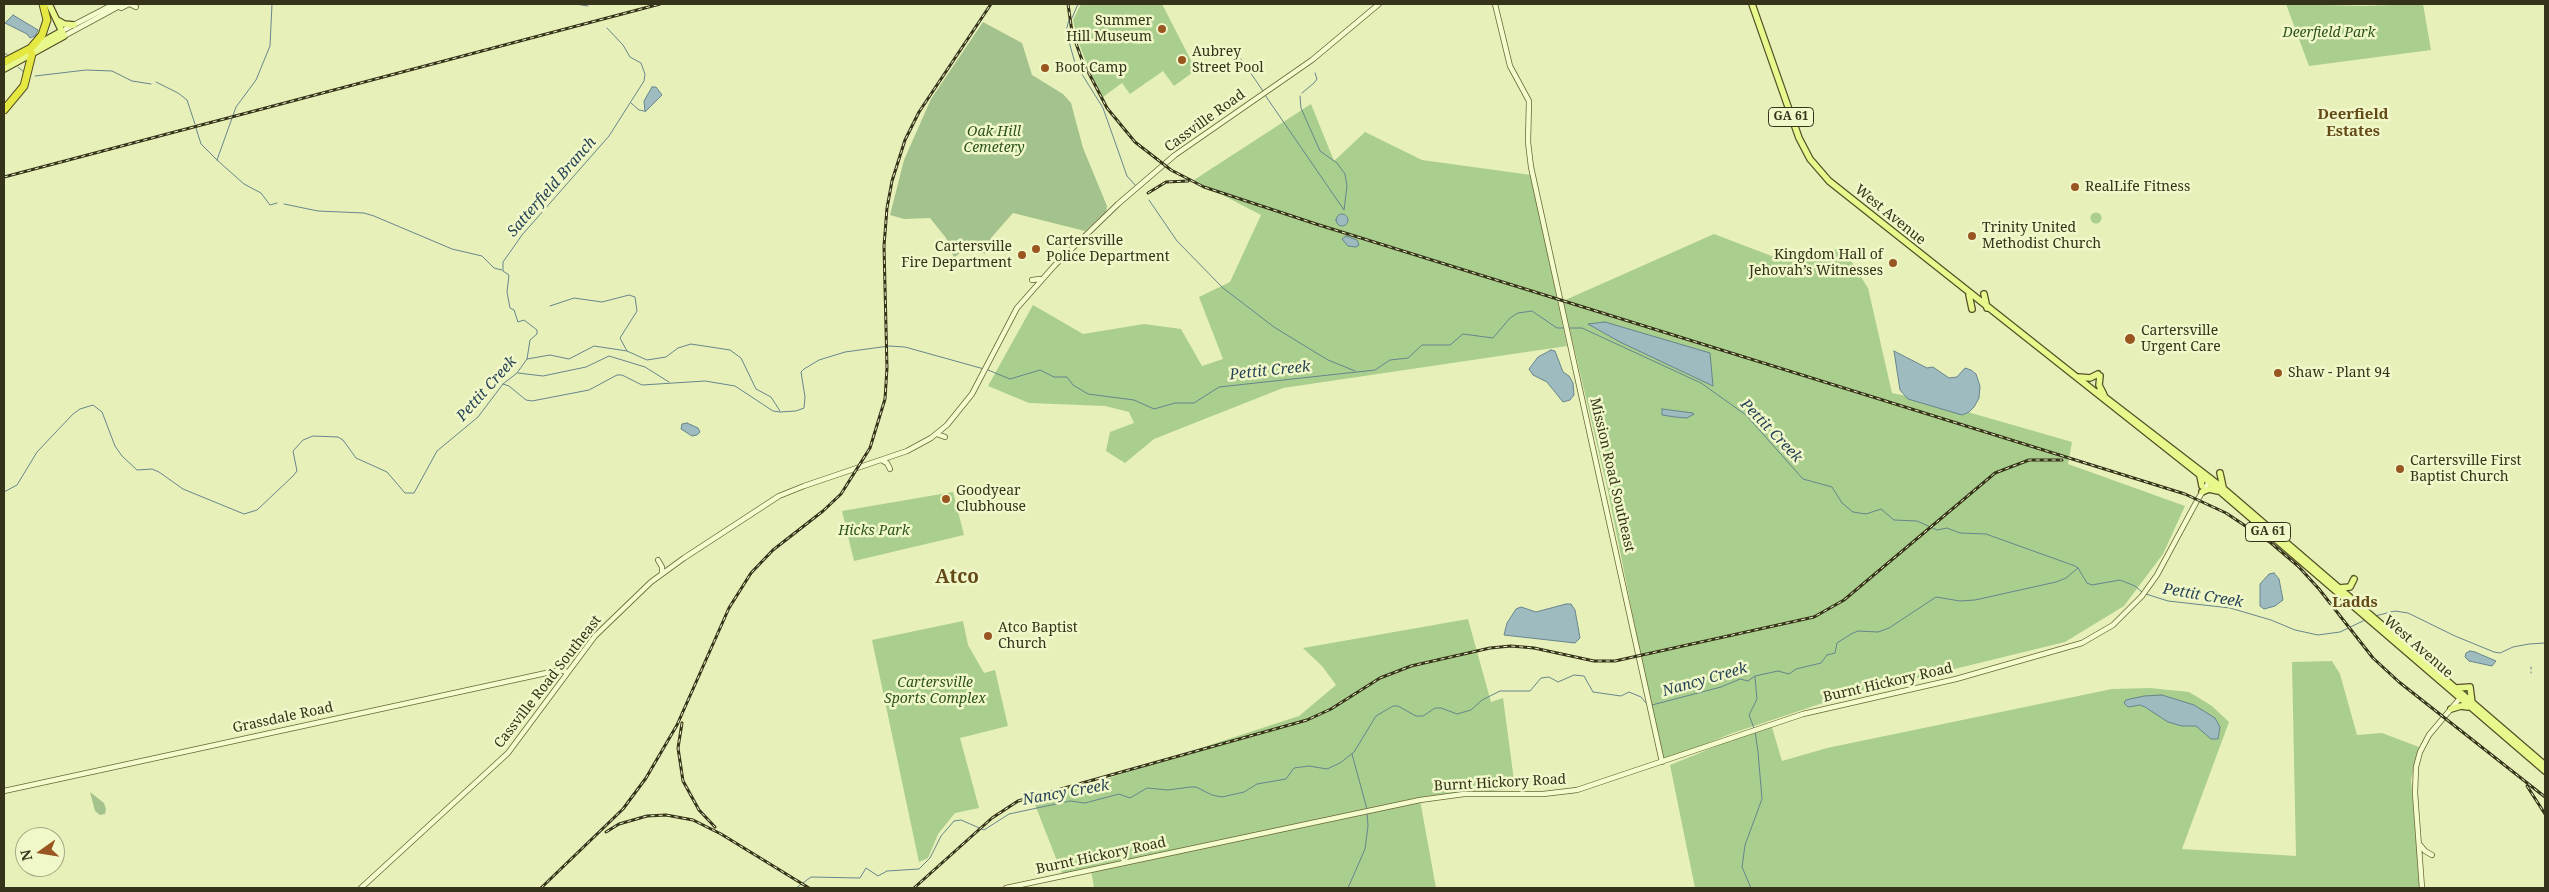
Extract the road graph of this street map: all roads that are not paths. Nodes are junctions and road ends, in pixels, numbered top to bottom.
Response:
1 (43, 4) edge
2 (49, 4) edge
3 (114, 4) edge
4 (123, 4) edge
5 (130, 4) edge
6 (1379, 4) edge
7 (1495, 4) edge
8 (1752, 4) edge
9 (136, 7) dead end
10 (97, 19) junction
11 (57, 20) junction
12 (74, 25) junction
13 (63, 34) junction
14 (32, 51) junction
15 (4, 62) edge
16 (4, 69) edge
17 (4, 110) edge
18 (1861, 198) dead end
19 (1864, 209) junction
20 (1055, 265) junction
21 (1040, 279) junction
22 (1032, 280) dead end
23 (1968, 293) junction
24 (1984, 294) dead end
25 (1986, 308) junction
26 (987, 361) junction
27 (2077, 377) junction
28 (974, 388) junction
29 (2091, 388) junction
30 (2104, 395) junction
31 (947, 425) junction
32 (936, 434) junction
33 (881, 461) junction
34 (853, 469) junction
35 (890, 469) dead end
36 (2220, 473) dead end
37 (2200, 476) junction
38 (2209, 480) junction
39 (2202, 489) junction
40 (2222, 490) junction
41 (765, 505) joint
42 (658, 560) dead end
43 (662, 574) junction
44 (2354, 579) dead end
45 (2339, 588) junction
46 (572, 666) junction
47 (561, 670) junction
48 (567, 672) junction
49 (2452, 689) junction
50 (2461, 697) junction
51 (2472, 706) junction
52 (2452, 708) junction
53 (1662, 762) junction
54 (2545, 765) edge
55 (2545, 771) edge
56 (4, 791) edge
57 (2419, 843) junction
58 (2432, 855) dead end
59 (361, 888) edge
60 (1006, 888) edge
61 (2422, 888) edge

1 - 14 highway
2 - 11 main road
3 - 12 main road
4 - 10 main road
5 - 9 main road
5 - 10 main road
6 - 20 main road, Cassville Road
7 - 53 main road, Mission Road Southeast
8 - 19 main road, West Avenue / GA 61
10 - 13 main road
11 - 12 main road
11 - 13 main road
12 - 13 main road
13 - 14 main road
14 - 15 highway
14 - 16 main road
14 - 17 highway
18 - 19 main road
19 - 23 main road, West Avenue / GA 61
20 - 21 main road, Cassville Road
20 - 26 main road, Cassville Road
21 - 22 main road
21 - 26 main road, Cassville Road
23 - 25 main road, West Avenue / GA 61
23 - 25 main road
24 - 25 main road
25 - 27 main road, West Avenue / GA 61
26 - 28 main road, Cassville Road
27 - 29 main road, West Avenue / GA 61
27 - 30 main road
28 - 31 main road, Cassville Road
28 - 34 main road, Cassville Road
29 - 30 main road, West Avenue / GA 61
29 - 37 main road, West Avenue / GA 61
30 - 38 main road, West Avenue / GA 61
31 - 32 main road, Cassville Road
31 - 32 main road
32 - 33 main road, Cassville Road
33 - 34 main road, Cassville Road
33 - 35 main road
34 - 41 main road, Cassville Road
36 - 40 main road
37 - 38 main road, West Avenue / GA 61
37 - 39 main road
38 - 39 main road, Burnt Hickory Road
38 - 40 main road, West Avenue / GA 61
39 - 40 main road
39 - 53 main road, Burnt Hickory Road
40 - 45 main road, West Avenue / GA 61
40 - 49 main road, West Avenue / GA 61
41 - 43 main road, Cassville Road Southeast
42 - 43 main road
43 - 46 main road, Cassville Road Southeast
44 - 45 main road
45 - 49 main road, West Avenue / GA 61
46 - 47 main road, Grassdale Road
46 - 48 main road, Cassville Road Southeast
47 - 48 main road
47 - 56 main road, Grassdale Road
48 - 59 main road, Cassville Road Southeast
49 - 50 main road, West Avenue / GA 61
49 - 51 main road
49 - 52 main road
50 - 51 main road, West Avenue / GA 61
50 - 52 main road
51 - 52 main road
51 - 54 main road, West Avenue / GA 61
51 - 55 main road, West Avenue / GA 61
52 - 57 main road
53 - 60 main road, Burnt Hickory Road
57 - 58 main road
57 - 61 main road

